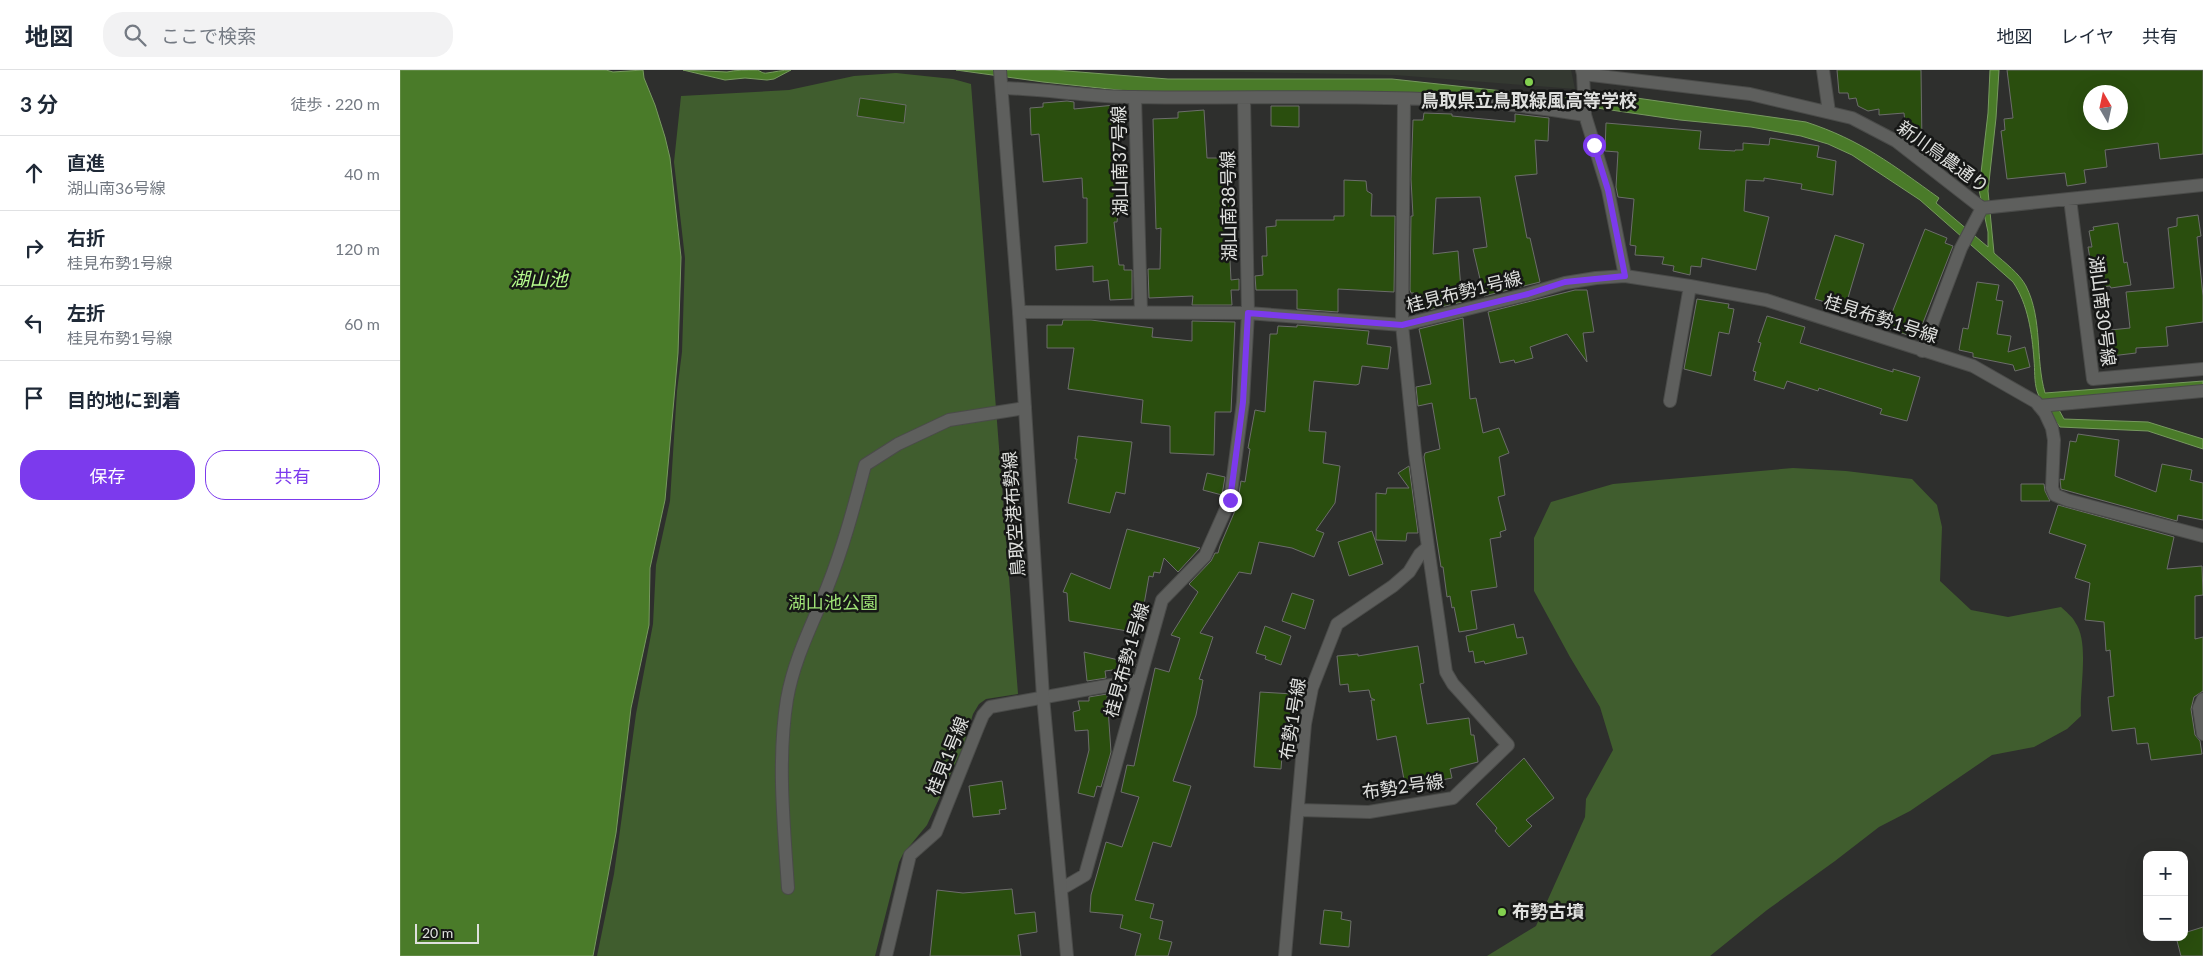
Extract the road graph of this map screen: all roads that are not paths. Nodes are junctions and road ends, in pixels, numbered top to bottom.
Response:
1 (1000, 70) edge
2 (1823, 70) edge
3 (1583, 72) edge
4 (1002, 88) junction
5 (1135, 97) junction
6 (1244, 98) junction
7 (1404, 99) junction
8 (1829, 112) junction
9 (1584, 115) junction
10 (2203, 185) edge
11 (2070, 199) junction
12 (1982, 208) junction
13 (1625, 276) junction
14 (1690, 286) junction
15 (1019, 312) junction
16 (1141, 312) junction
17 (1248, 313) junction
18 (1402, 325) junction
19 (1922, 351) junction
20 (2203, 369) edge
21 (2203, 391) edge
22 (1670, 401) dead end
23 (2039, 406) junction
24 (1025, 408) junction
25 (2203, 536) edge
26 (1428, 547) junction
27 (1139, 680) junction
28 (1043, 697) junction
29 (2203, 699) edge
30 (2203, 734) edge
31 (1299, 810) junction
32 (788, 888) dead end
33 (1061, 889) junction
34 (886, 956) edge
35 (1067, 956) edge
36 (1285, 956) edge

1 - 4 street, 鳥取空港布勢線
2 - 8 street
3 - 8 street, 新川鳥農通り
3 - 9 street
4 - 5 street
4 - 15 street, 鳥取空港布勢線
5 - 6 street, 湖山南37号線
5 - 16 street, 湖山南37号線
6 - 7 street, 湖山南37号線
6 - 17 street, 湖山南38号線
7 - 9 street, 湖山南37号線
7 - 18 street
8 - 12 street, 新川鳥農通り
9 - 13 street
10 - 11 street, 新川鳥農通り
11 - 12 street, 新川鳥農通り
11 - 20 street, 湖山南30号線
12 - 19 street
13 - 14 street, 桂見布勢1号線
13 - 18 street, 桂見布勢1号線
14 - 19 street, 桂見布勢1号線
14 - 22 street
15 - 16 street
15 - 24 street, 鳥取空港布勢線
16 - 17 street
17 - 18 street, 桂見布勢1号線
17 - 27 street, 桂見布勢1号線
18 - 26 street
19 - 23 street, 桂見布勢1号線
21 - 23 street
23 - 25 street, 桂見布勢1号線
24 - 28 street, 鳥取空港布勢線
24 - 32 street
26 - 31 street, 布勢1号線
26 - 31 street, 布勢2号線
27 - 28 street, 桂見1号線
27 - 33 street, 桂見布勢1号線
28 - 33 street, 鳥取空港布勢線
28 - 34 street, 桂見1号線
29 - 30 street
31 - 36 street, 布勢1号線
33 - 35 street, 鳥取空港布勢線

